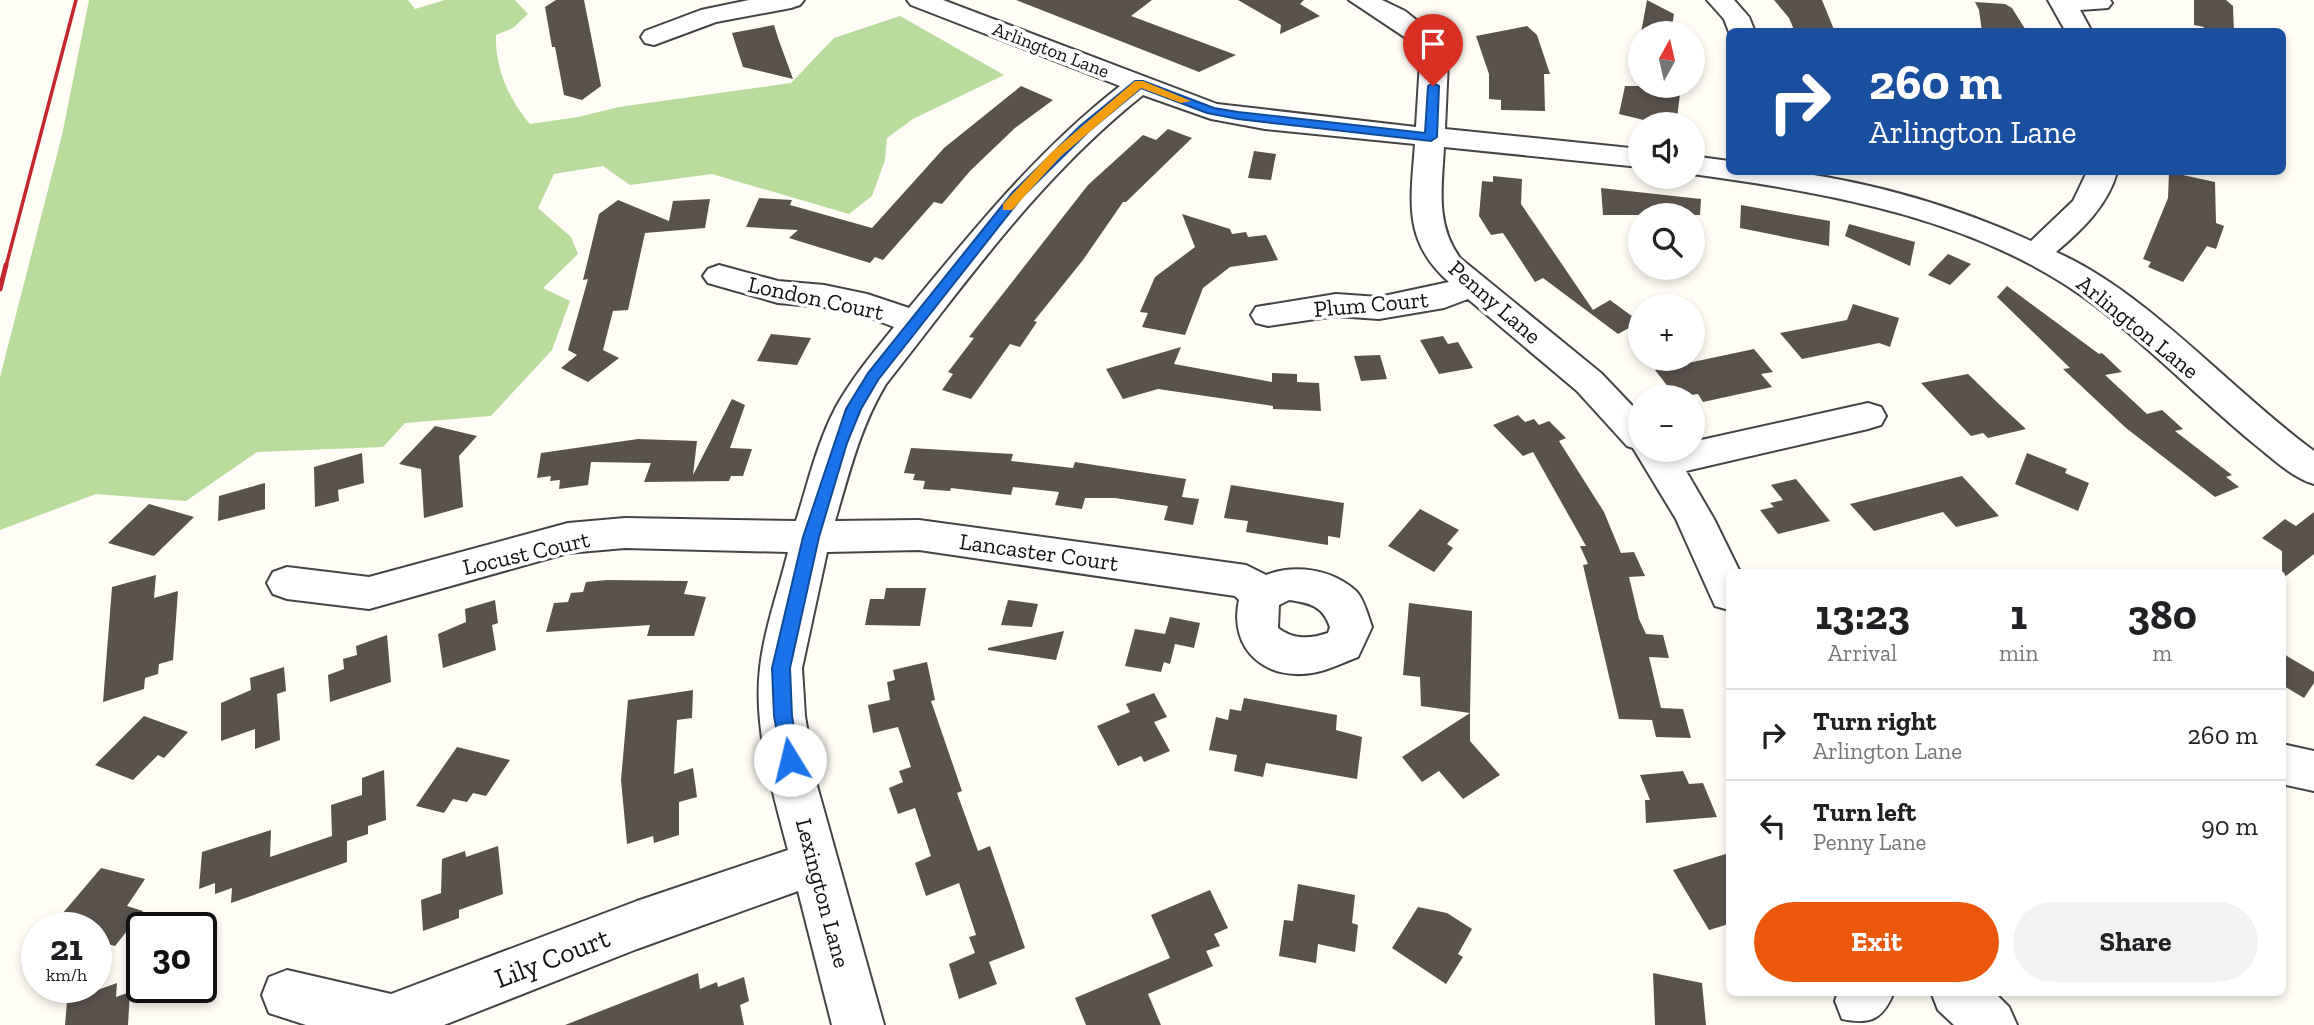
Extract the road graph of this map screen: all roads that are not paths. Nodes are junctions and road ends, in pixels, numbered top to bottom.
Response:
1 (790, 0) edge
2 (920, 0) edge
3 (1362, 0) edge
4 (1720, 0) edge
5 (2062, 1) edge
6 (2099, 3) dead end
7 (1740, 28) edge
8 (2077, 28) edge
9 (654, 37) dead end
10 (1139, 84) junction
11 (1431, 137) junction
12 (1628, 157) edge
13 (1705, 167) edge
14 (1726, 170) edge
15 (1756, 175) edge
16 (2101, 175) edge
17 (2034, 254) junction
18 (719, 275) dead end
19 (1472, 285) junction
20 (1268, 315) dead end
21 (914, 321) junction
22 (1868, 416) dead end
23 (1628, 425) edge
24 (1705, 441) edge
25 (1658, 462) edge
26 (2314, 470) edge
27 (811, 537) junction
28 (287, 583) dead end
29 (1726, 586) edge
30 (1261, 595) dead end
31 (2286, 765) edge
32 (2314, 771) edge
33 (815, 863) junction
34 (287, 995) dead end
35 (1960, 996) edge
36 (858, 1025) edge
37 (1991, 1025) edge

1 - 9 street
2 - 10 street, Arlington Lane
3 - 11 street, Penny Lane
4 - 7 street
5 - 6 street
5 - 8 street
10 - 11 street, Arlington Lane
10 - 21 street, Lexington Lane
11 - 12 street, Arlington Lane
11 - 19 street, Penny Lane
13 - 14 street
15 - 17 street, Arlington Lane
16 - 17 street
17 - 26 street, Arlington Lane
18 - 21 street, London Court
19 - 20 street, Plum Court
19 - 23 street, Penny Lane
21 - 27 street, Lexington Lane
22 - 24 street
25 - 29 street, Penny Lane
27 - 28 street, Locust Court
27 - 30 street, Lancaster Court
27 - 33 street, Lexington Lane
31 - 32 street
33 - 34 street, Lily Court
33 - 36 street, Lexington Lane
35 - 37 street

